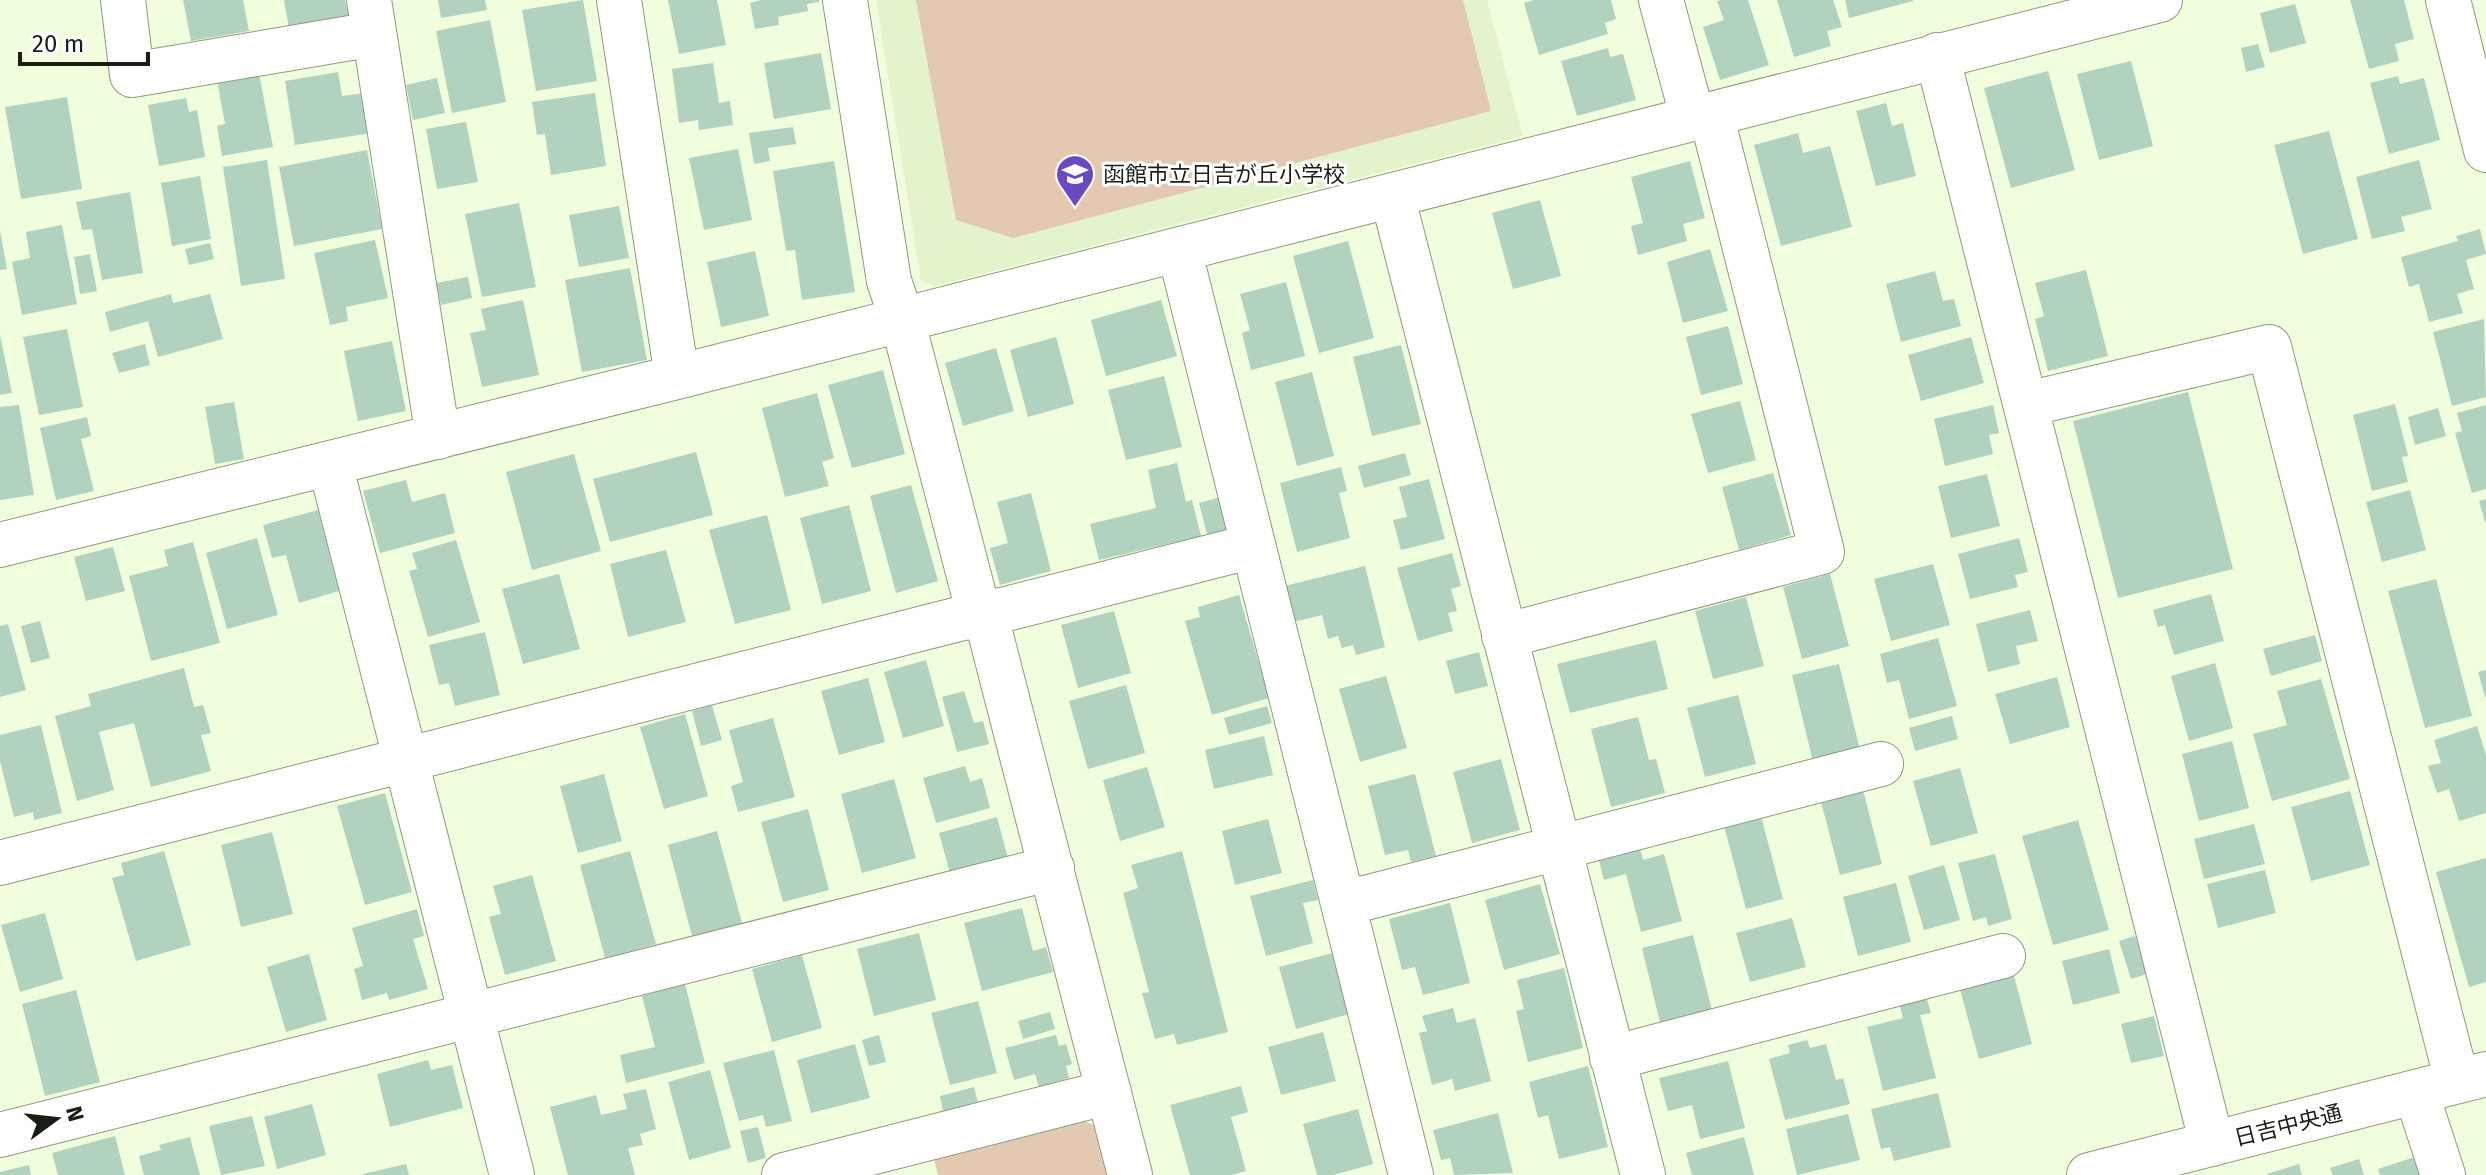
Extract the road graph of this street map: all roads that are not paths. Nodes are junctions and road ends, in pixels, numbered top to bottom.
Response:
1 (123, 0) edge
2 (619, 0) edge
3 (845, 0) edge
4 (1661, 0) edge
5 (2160, 0) edge
6 (2448, 0) edge
7 (371, 17) edge
8 (1937, 55) junction
9 (1702, 117) junction
10 (2486, 150) edge
11 (1392, 195) junction
12 (1179, 249) junction
13 (902, 319) junction
14 (677, 377) junction
15 (2027, 404) junction
16 (438, 437) junction
17 (330, 464) junction
18 (0, 545) edge
19 (1253, 546) junction
20 (982, 614) junction
21 (1504, 636) junction
22 (406, 758) junction
23 (1881, 764) dead end
24 (1558, 849) junction
25 (0, 863) edge
26 (1052, 868) junction
27 (1342, 900) junction
28 (2003, 956) dead end
29 (471, 1015) junction
30 (1612, 1058) junction
31 (2453, 1082) edge
32 (1109, 1092) junction
33 (0, 1135) edge
34 (2212, 1144) junction
35 (2167, 1166) edge
36 (512, 1175) edge
37 (784, 1175) edge
38 (1130, 1175) edge
39 (1411, 1175) edge
40 (1643, 1175) edge
41 (2089, 1175) edge
42 (2443, 1175) edge

1 - 7 street
2 - 14 street
3 - 13 street
4 - 9 street
5 - 8 street
6 - 10 street
7 - 16 street
8 - 9 street
8 - 15 street
9 - 11 street
9 - 21 street
11 - 12 street
11 - 21 street
12 - 13 street
12 - 19 street
13 - 14 street
13 - 20 street
14 - 16 street
15 - 31 street
15 - 34 street
16 - 17 street
17 - 18 street
17 - 22 street
19 - 20 street
19 - 27 street
20 - 22 street
20 - 26 street
21 - 24 street
22 - 25 street
22 - 29 street
23 - 24 street
24 - 27 street
24 - 30 street
26 - 29 street
26 - 32 street
27 - 39 street
28 - 30 street
29 - 33 street
29 - 36 street
30 - 40 street
31 - 34 street, 日吉中央通
31 - 42 street
32 - 37 street
32 - 38 street
34 - 35 street, 日吉中央通
35 - 41 street, 日吉中央通

